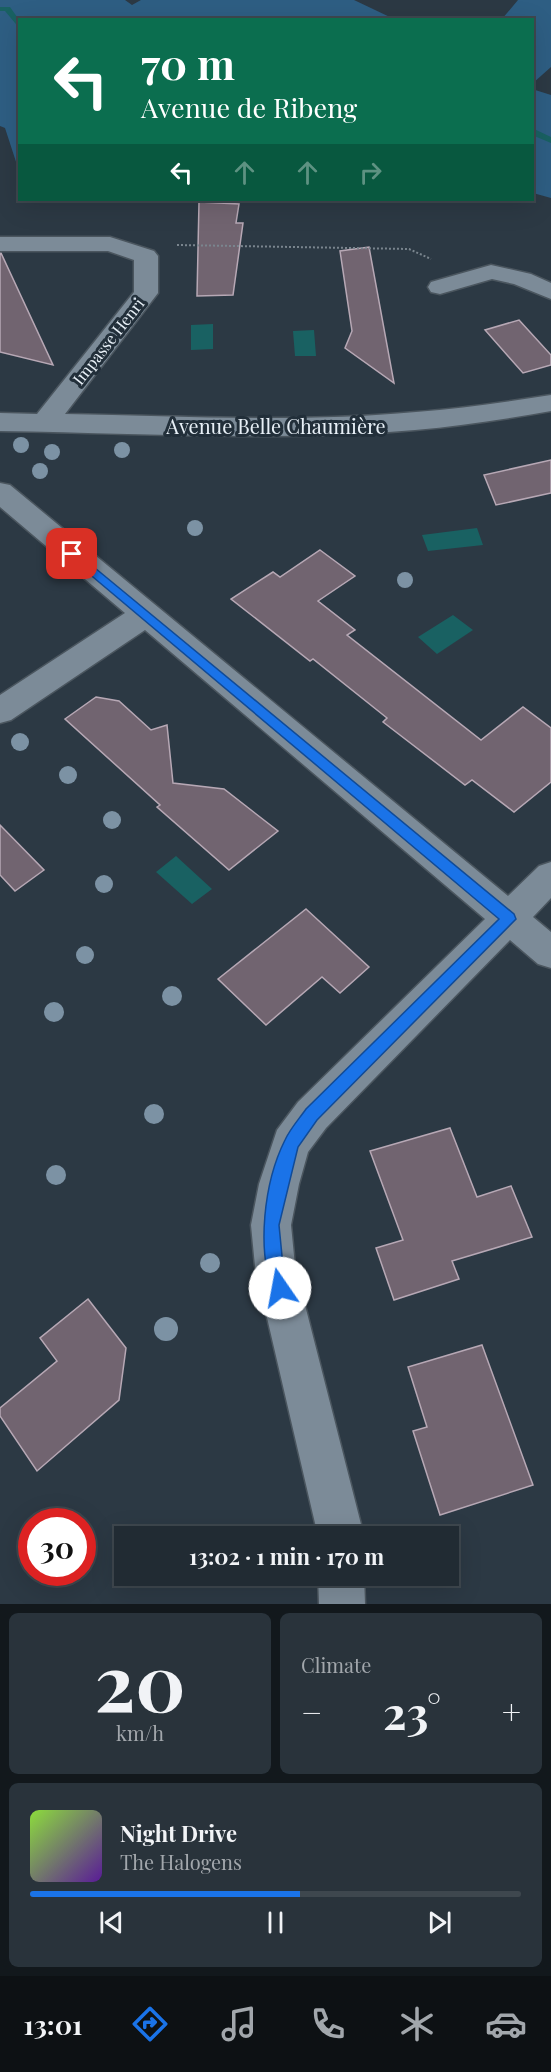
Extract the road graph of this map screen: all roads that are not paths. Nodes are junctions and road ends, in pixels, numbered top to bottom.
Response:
1 (0, 244) edge
2 (440, 287) dead end
3 (551, 292) edge
4 (551, 403) edge
5 (0, 422) edge
6 (45, 422) junction
7 (0, 492) edge
8 (145, 615) junction
9 (0, 711) edge
10 (551, 876) edge
11 (509, 919) junction
12 (551, 952) edge
13 (339, 1526) edge
14 (341, 1586) edge
15 (342, 1604) edge

1 - 6 street, Impasse Henri
2 - 3 street
4 - 6 street, Avenue Belle Chaumière
5 - 6 street, Avenue Belle Chaumière
7 - 8 street
8 - 9 street
8 - 11 street
10 - 11 street
11 - 12 street
11 - 13 street
14 - 15 street

